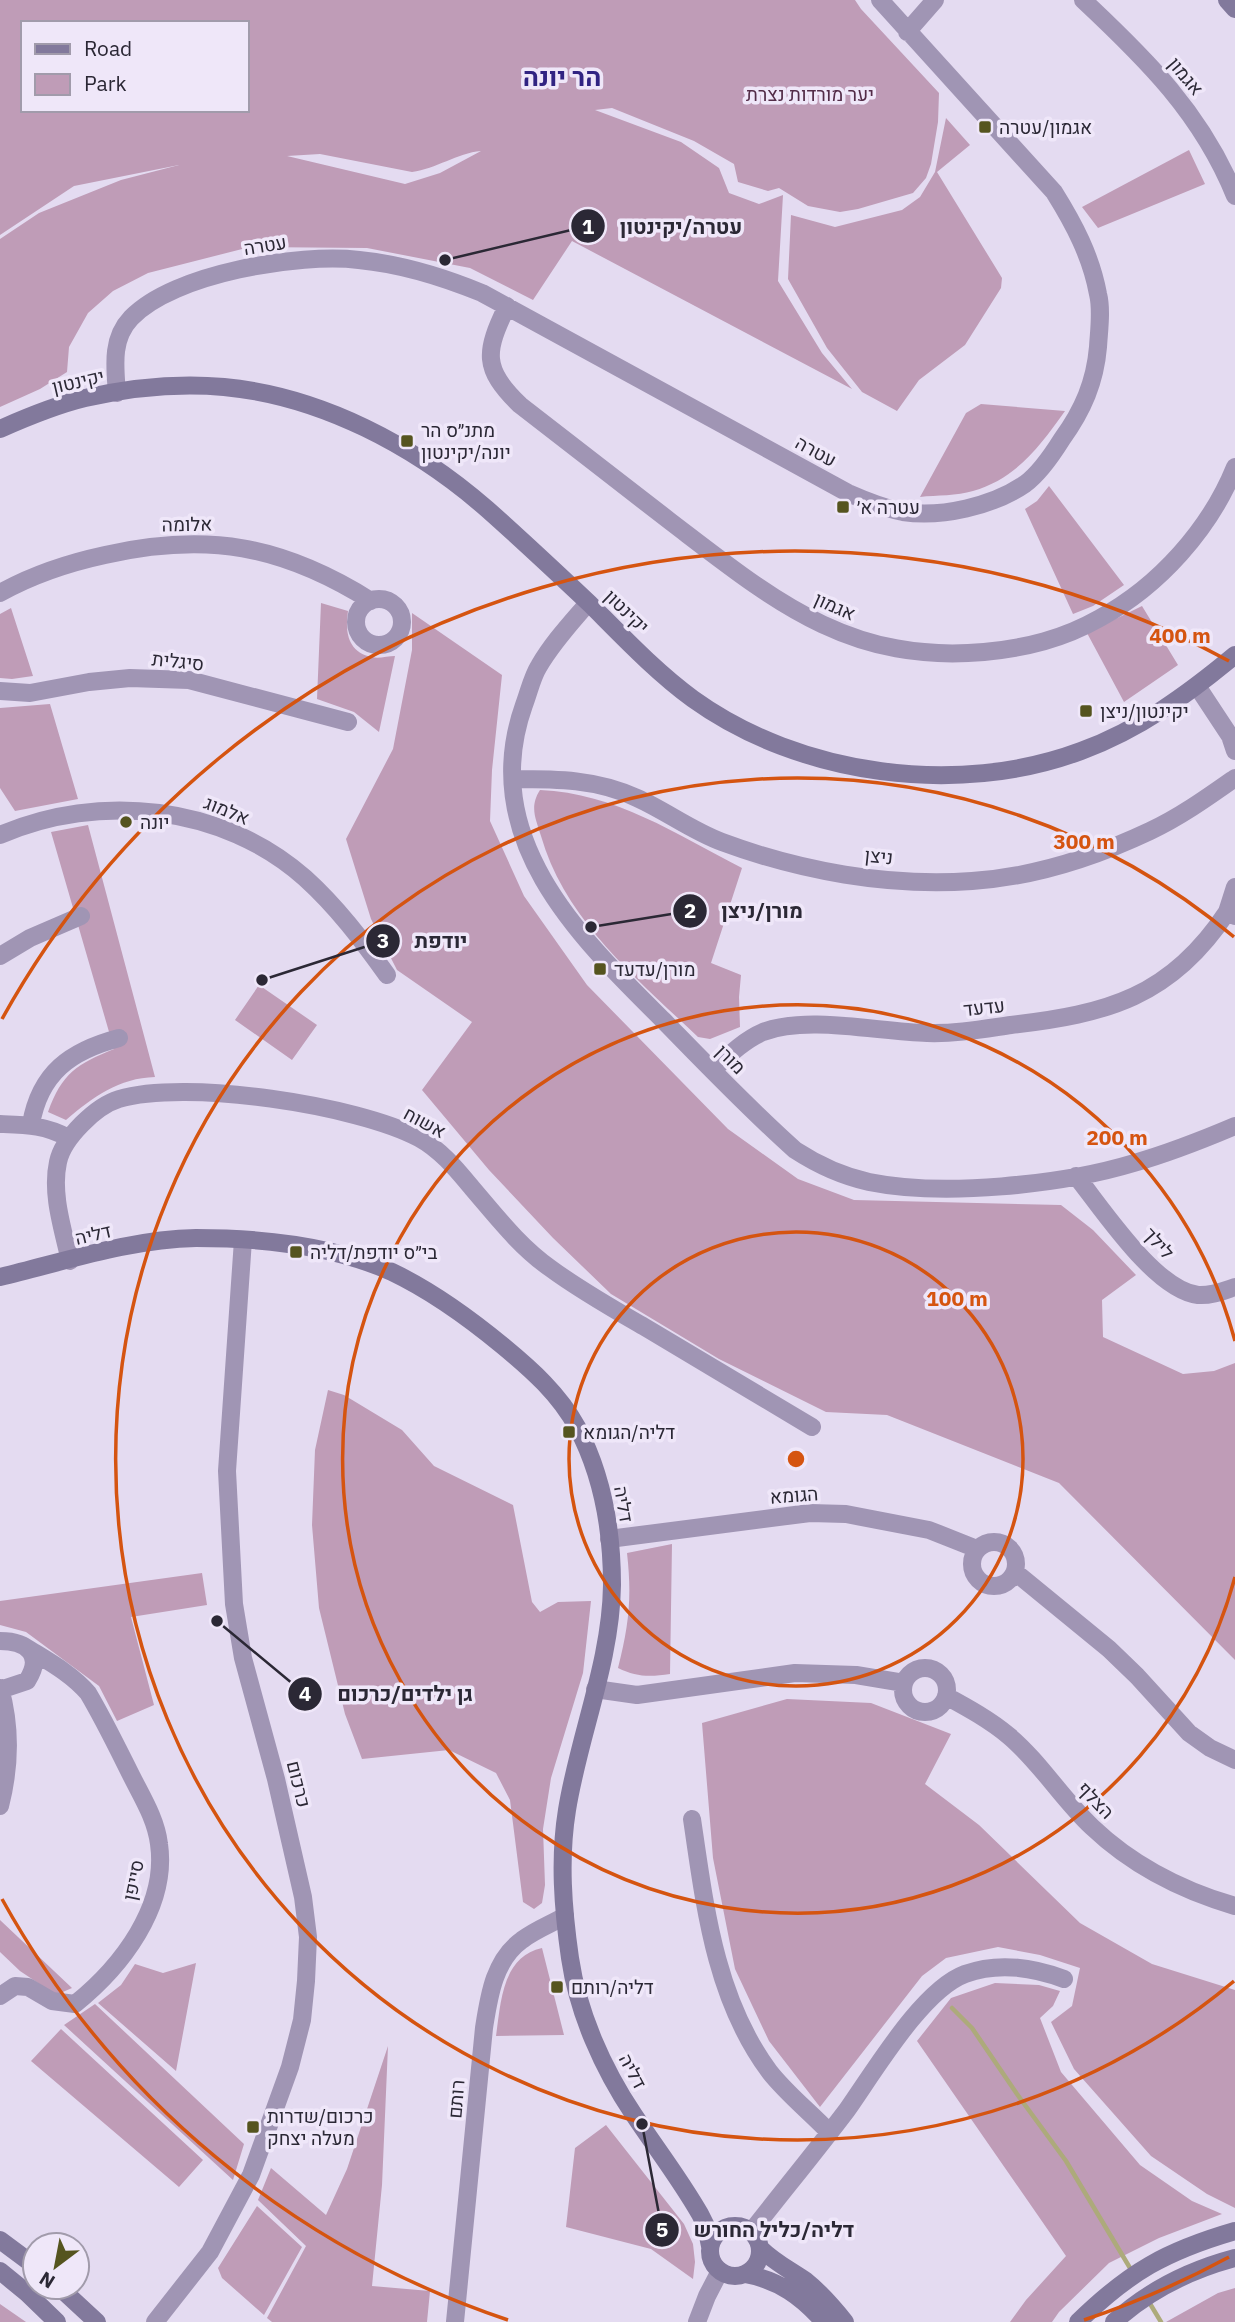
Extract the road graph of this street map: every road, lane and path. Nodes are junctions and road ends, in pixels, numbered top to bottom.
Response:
1 (880, 0) edge
2 (935, 0) edge
3 (1083, 0) edge
4 (1227, 0) edge
5 (1235, 9) edge
6 (907, 32) junction
7 (1235, 196) edge
8 (507, 306) junction
9 (117, 394) junction
10 (0, 429) edge
11 (1235, 467) edge
12 (0, 593) edge
13 (371, 601) dead end
14 (588, 603) junction
15 (1235, 655) edge
16 (1197, 686) junction
17 (0, 691) edge
18 (348, 722) dead end
19 (1235, 751) edge
20 (1235, 778) edge
21 (513, 779) junction
22 (0, 835) edge
23 (1235, 887) edge
24 (1231, 914) edge
25 (81, 916) dead end
26 (0, 956) edge
27 (387, 975) dead end
28 (119, 1038) dead end
29 (713, 1070) junction
30 (0, 1124) edge
31 (31, 1124) junction
32 (1235, 1126) edge
33 (69, 1138) junction
34 (1076, 1175) junction
35 (243, 1240) junction
36 (69, 1261) junction
37 (0, 1277) edge
38 (1235, 1287) edge
39 (812, 1427) dead end
40 (609, 1539) junction
41 (977, 1549) junction
42 (1015, 1572) junction
43 (0, 1641) edge
44 (24, 1646) junction
45 (74, 1680) junction
46 (27, 1681) junction
47 (904, 1683) junction
48 (0, 1689) edge
49 (595, 1689) junction
50 (946, 1696) junction
51 (1235, 1760) edge
52 (0, 1806) edge
53 (692, 1819) dead end
54 (1235, 1906) edge
55 (565, 1916) junction
56 (1064, 1979) dead end
57 (0, 1996) edge
58 (830, 2132) junction
59 (692, 2200) junction
60 (726, 2228) junction
61 (1235, 2231) edge
62 (751, 2232) junction
63 (0, 2240) edge
64 (710, 2246) junction
65 (760, 2248) junction
66 (21, 2256) edge
67 (1235, 2258) edge
68 (0, 2271) edge
69 (720, 2271) junction
70 (745, 2274) junction
71 (74, 2301) edge
72 (166, 2306) junction
73 (57, 2322) edge
74 (97, 2322) edge
75 (147, 2322) edge
76 (155, 2322) edge
77 (455, 2322) edge
78 (697, 2322) edge
79 (824, 2322) edge
80 (845, 2322) edge
81 (1077, 2322) edge
82 (1114, 2322) edge

1 - 6 street, עטרה
2 - 6 street
3 - 7 street, אגמון
4 - 5 street
6 - 8 street, עטרה
8 - 9 street, עטרה
8 - 11 street, אגמון
9 - 10 street, יקינטון
9 - 14 street, יקינטון
12 - 13 street, אלומה
14 - 16 street, יקינטון
14 - 21 street, מורן
15 - 16 street, יקינטון
16 - 19 street
17 - 18 street, סיגלית
20 - 21 street, ניצן
21 - 29 street, מורן
22 - 27 street, אלמוג
23 - 24 street, עדעד
24 - 29 street, עדעד
25 - 26 street
28 - 31 street
29 - 34 street, מורן
30 - 31 street
31 - 33 street
32 - 34 street, מורן
33 - 36 street, אשוח
33 - 39 street, אשוח
34 - 38 street, לילך
35 - 36 street, דליה
35 - 40 street, דליה
35 - 72 street, כרכום
36 - 37 street, דליה
40 - 41 street, הגומא
40 - 49 street, דליה
41 - 42 street
41 - 42 street
42 - 51 street
43 - 44 street, סייפן
44 - 45 street, סייפן
44 - 46 street
45 - 46 street
45 - 57 street, סייפן
46 - 48 street
47 - 49 street
47 - 50 street
47 - 50 street
48 - 52 street
49 - 55 street, דליה
50 - 54 street, הצלף
53 - 58 street
55 - 59 street, דליה
55 - 77 street, רותם
56 - 58 street
58 - 62 street
59 - 60 street, דליה
59 - 64 street, דליה
60 - 62 street
60 - 64 street
61 - 81 street
62 - 65 street
63 - 66 street
64 - 69 street
65 - 70 street
65 - 80 street
67 - 82 street
68 - 73 street
69 - 70 street
69 - 78 street
70 - 79 street
71 - 74 street
72 - 75 street, כרכום
72 - 76 street, כרכום

